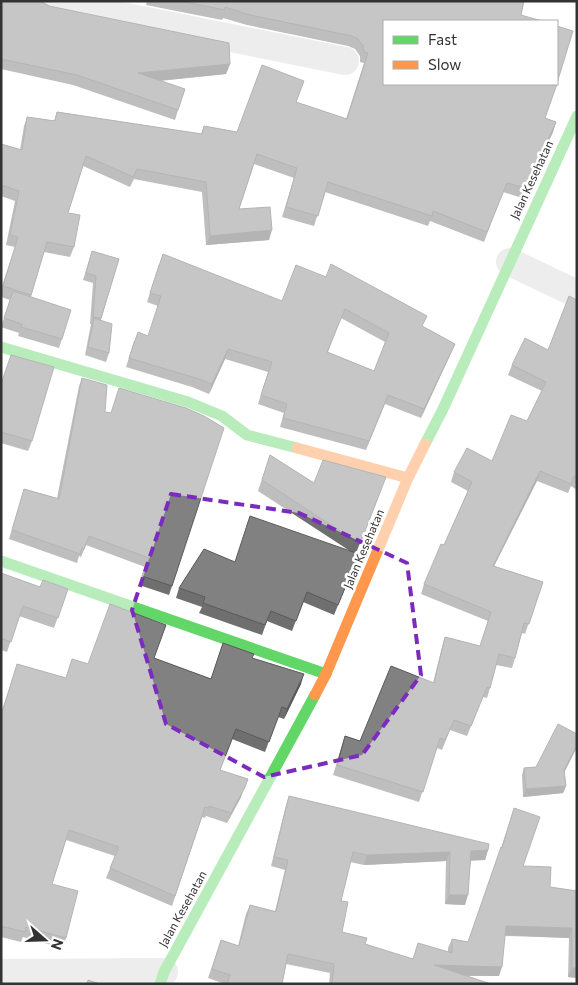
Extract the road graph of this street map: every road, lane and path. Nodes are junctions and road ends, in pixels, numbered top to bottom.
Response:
1 (48, 1) edge
2 (345, 61) dead end
3 (577, 116) edge
4 (510, 262) junction
5 (577, 294) edge
6 (1, 347) edge
7 (408, 478) junction
8 (1, 561) edge
9 (326, 674) junction
10 (1, 973) edge
11 (162, 978) edge

1 - 2 street
3 - 4 street, Jalan Kesehatan
4 - 5 street
4 - 7 street, Jalan Kesehatan
6 - 7 street
7 - 9 street, Jalan Kesehatan
8 - 9 street
9 - 11 street, Jalan Kesehatan
10 - 11 street

